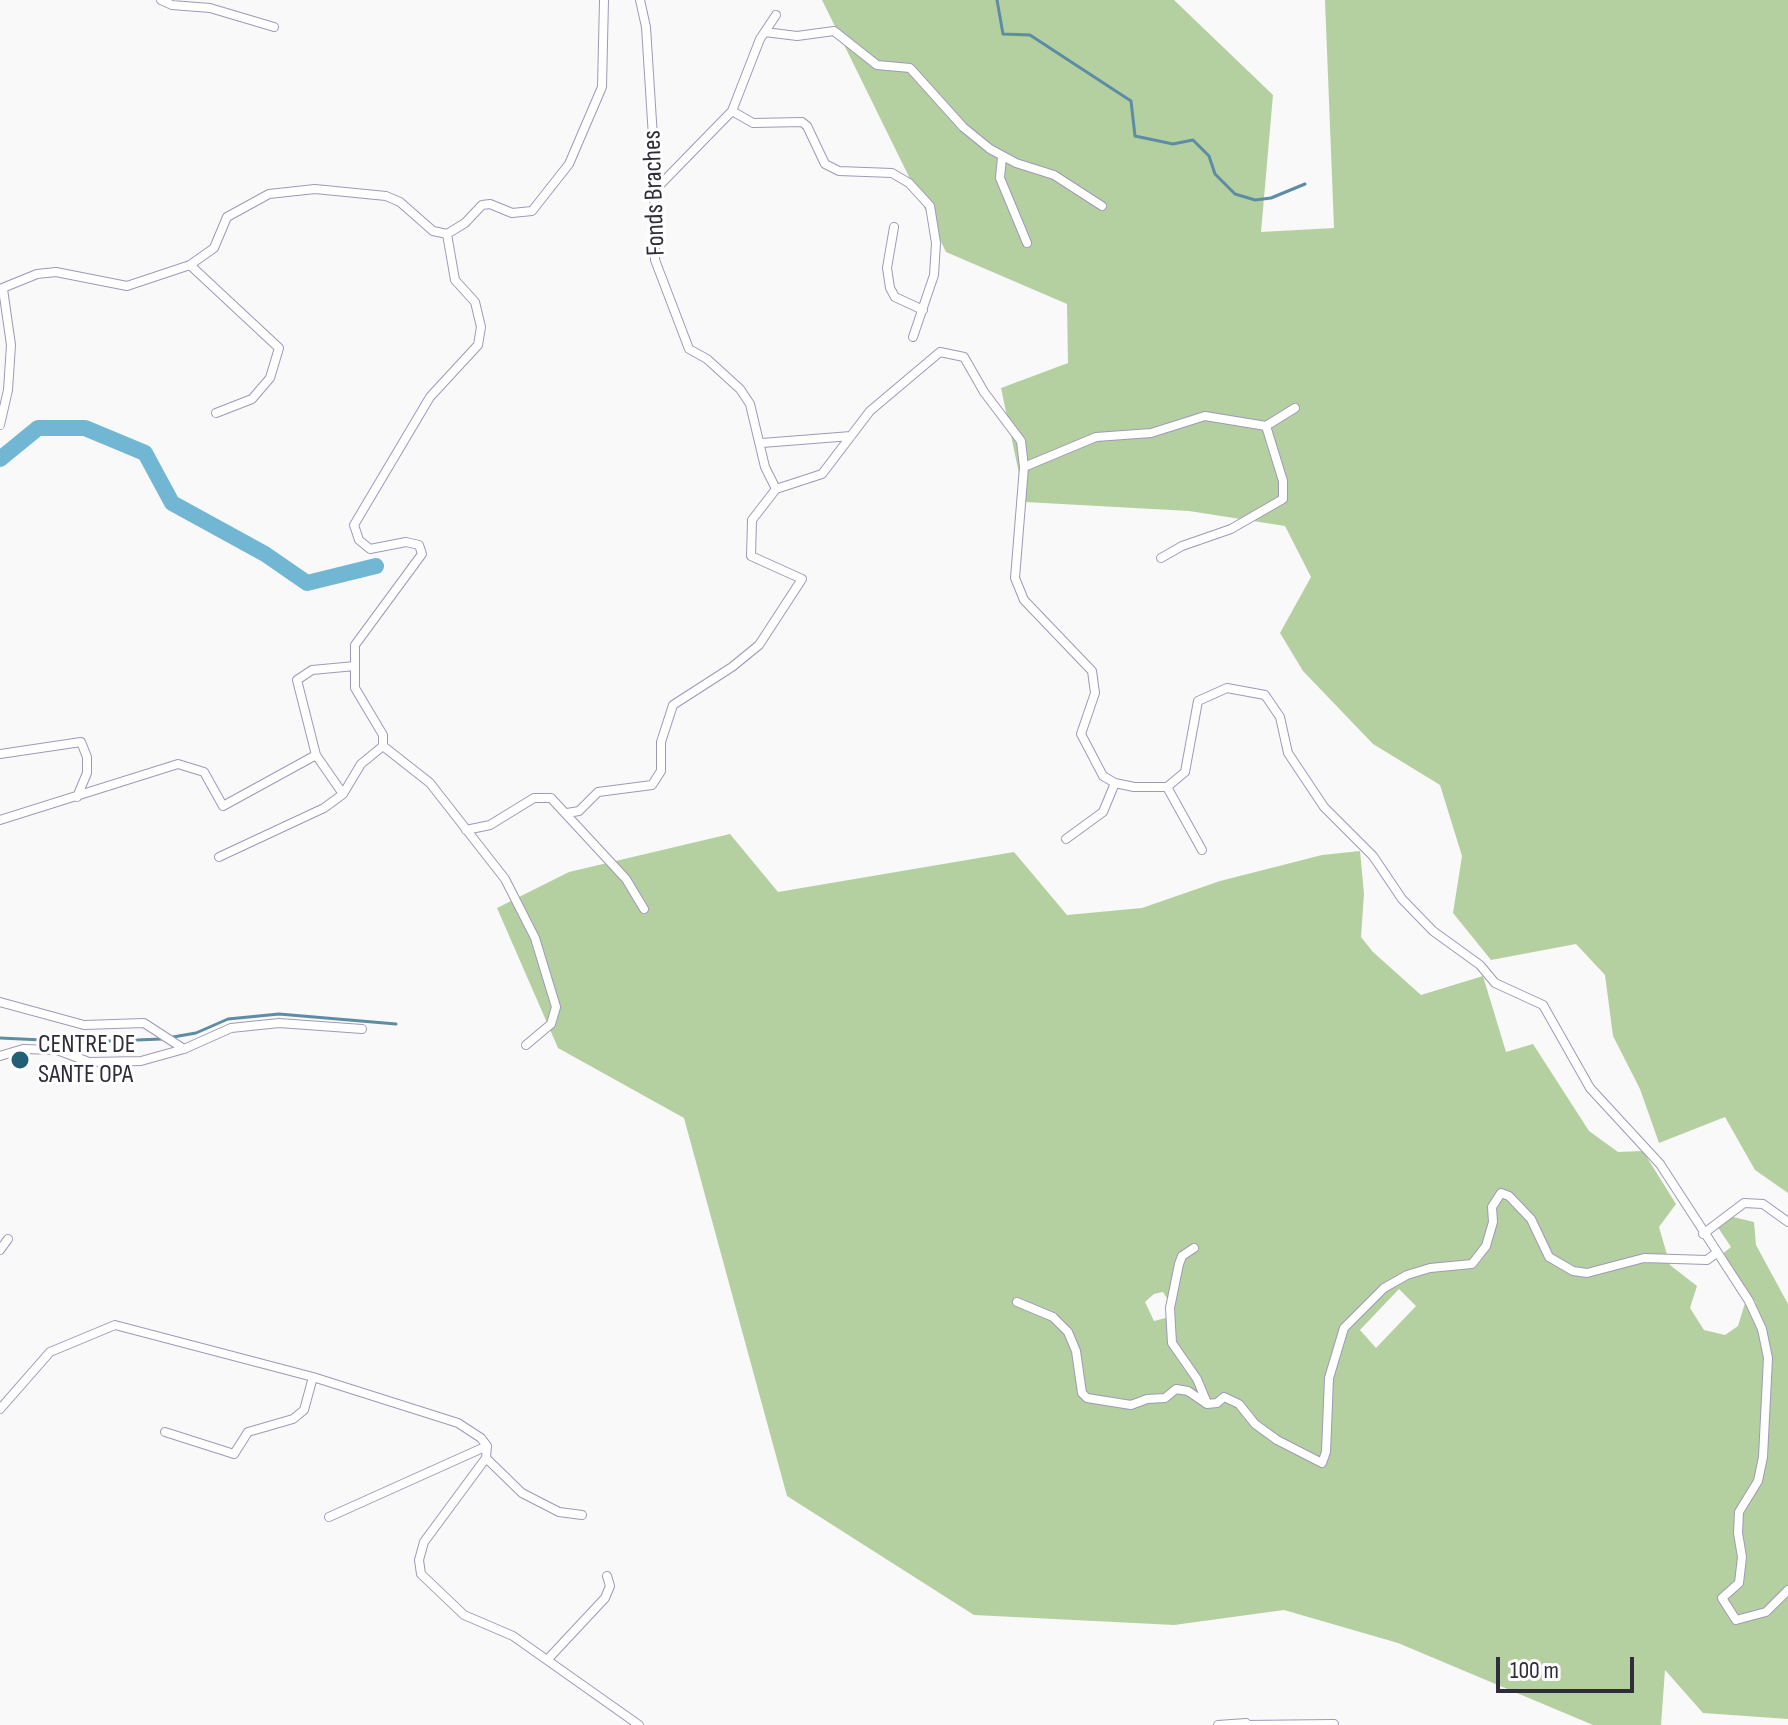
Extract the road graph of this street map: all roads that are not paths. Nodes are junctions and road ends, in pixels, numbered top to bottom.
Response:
1 (161, 0) edge
2 (604, 0) edge
3 (640, 0) edge
4 (776, 15) dead end
5 (274, 27) dead end
6 (765, 32) junction
7 (732, 111) junction
8 (1002, 157) junction
9 (652, 192) junction
10 (1102, 206) dead end
11 (894, 227) dead end
12 (447, 234) junction
13 (1027, 243) dead end
14 (190, 265) junction
15 (1, 289) edge
16 (923, 310) junction
17 (913, 337) dead end
18 (1295, 408) dead end
19 (216, 413) dead end
20 (0, 425) edge
21 (1266, 426) junction
22 (851, 436) junction
23 (762, 443) junction
24 (1024, 467) junction
25 (776, 489) junction
26 (1161, 558) dead end
27 (355, 666) junction
28 (383, 746) junction
29 (0, 754) edge
30 (316, 755) junction
31 (1115, 783) junction
32 (1167, 787) junction
33 (343, 794) junction
34 (77, 797) junction
35 (567, 813) junction
36 (0, 820) edge
37 (466, 830) junction
38 (1066, 839) dead end
39 (1202, 850) dead end
40 (219, 857) dead end
41 (644, 909) dead end
42 (0, 1002) edge
43 (362, 1029) dead end
44 (526, 1045) dead end
45 (184, 1049) junction
46 (0, 1056) edge
47 (1788, 1222) edge
48 (1703, 1234) junction
49 (8, 1239) dead end
50 (1194, 1248) dead end
51 (0, 1250) edge
52 (1715, 1254) junction
53 (1017, 1302) dead end
54 (313, 1377) junction
55 (1207, 1404) junction
56 (0, 1409) edge
57 (165, 1432) dead end
58 (487, 1446) junction
59 (486, 1458) junction
60 (582, 1515) dead end
61 (329, 1517) dead end
62 (607, 1576) dead end
63 (1788, 1590) edge
64 (548, 1659) junction
65 (1245, 1724) edge
66 (1334, 1724) edge
67 (639, 1725) edge
68 (1218, 1725) edge

1 - 5 street
2 - 12 street
3 - 9 street, Fonds Braches
4 - 6 street
6 - 7 street
6 - 8 street
7 - 9 street
7 - 16 street
8 - 10 street
8 - 13 street
9 - 23 street, Fonds Braches
11 - 16 street
12 - 14 street
12 - 27 street
14 - 15 street
14 - 19 street
15 - 20 street
16 - 17 street
18 - 21 street
21 - 24 street
21 - 26 street
22 - 23 street
22 - 24 street
22 - 25 street
23 - 25 street, Fonds Braches
24 - 31 street
25 - 35 street
27 - 28 street
27 - 30 street
28 - 33 street
28 - 37 street
29 - 34 street
30 - 33 street
30 - 34 street
31 - 32 street
31 - 38 street
32 - 39 street
32 - 48 street
33 - 40 street
34 - 36 street
35 - 37 street
35 - 41 street
37 - 44 street
42 - 45 street
43 - 45 street
45 - 46 street
47 - 48 street
48 - 52 street
49 - 51 street
50 - 55 street
52 - 55 street
52 - 63 street
53 - 55 street
54 - 56 street
54 - 57 street
54 - 58 street
58 - 59 street
58 - 61 street
59 - 60 street
59 - 64 street
62 - 64 street
64 - 67 street
65 - 66 street
65 - 68 street

